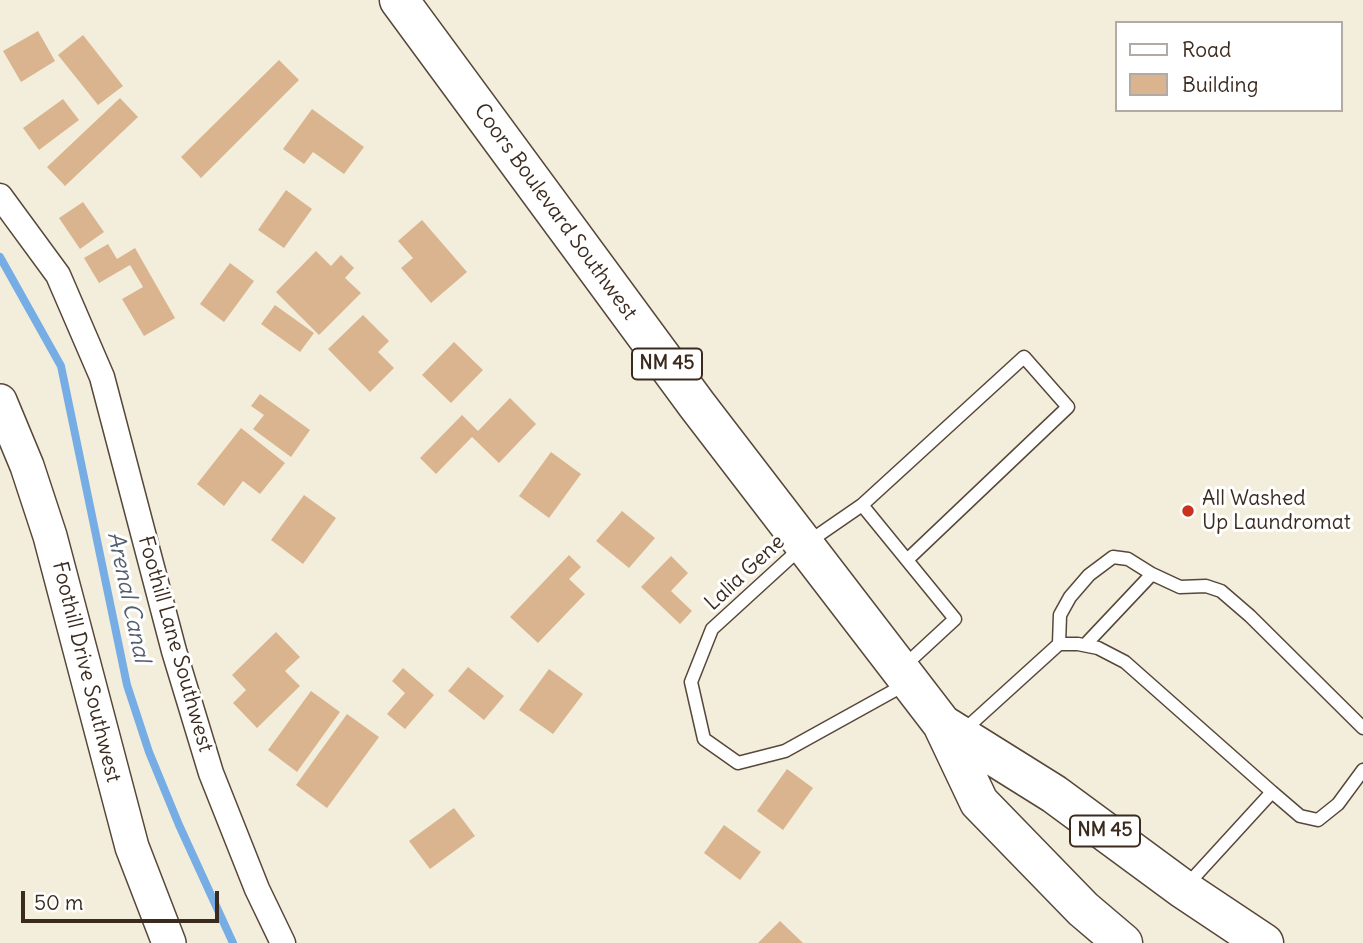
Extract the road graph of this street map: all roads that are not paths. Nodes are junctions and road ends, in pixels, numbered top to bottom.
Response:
1 (399, 0) edge
2 (0, 196) edge
3 (0, 401) edge
4 (862, 505) junction
5 (804, 545) junction
6 (907, 560) junction
7 (1152, 574) junction
8 (1059, 644) junction
9 (1085, 645) junction
10 (905, 676) junction
11 (1363, 728) edge
12 (950, 730) junction
13 (1363, 770) edge
14 (1272, 792) junction
15 (1183, 889) junction
16 (169, 943) edge
17 (283, 943) edge
18 (1123, 943) edge
19 (1264, 943) edge

1 - 5 main road, Coors Boulevard Southwest / NM 45
2 - 17 street, Foothill Lane Southwest
3 - 16 street, Foothill Drive Southwest
4 - 5 lane, Lalia Gene
4 - 6 lane
4 - 6 lane, Lalia Gene
5 - 10 main road, Coors Boulevard Southwest / NM 45
5 - 10 lane, Lalia Gene
6 - 10 lane
7 - 8 lane
7 - 9 lane
7 - 11 lane
8 - 9 lane
8 - 12 lane
9 - 14 lane
10 - 12 main road, Coors Boulevard Southwest / NM 45
12 - 15 main road, Coors Boulevard Southwest / NM 45
12 - 18 main road, Coors Boulevard Southwest / NM 45
13 - 14 lane
14 - 15 lane
15 - 19 main road, Coors Boulevard Southwest / NM 45

